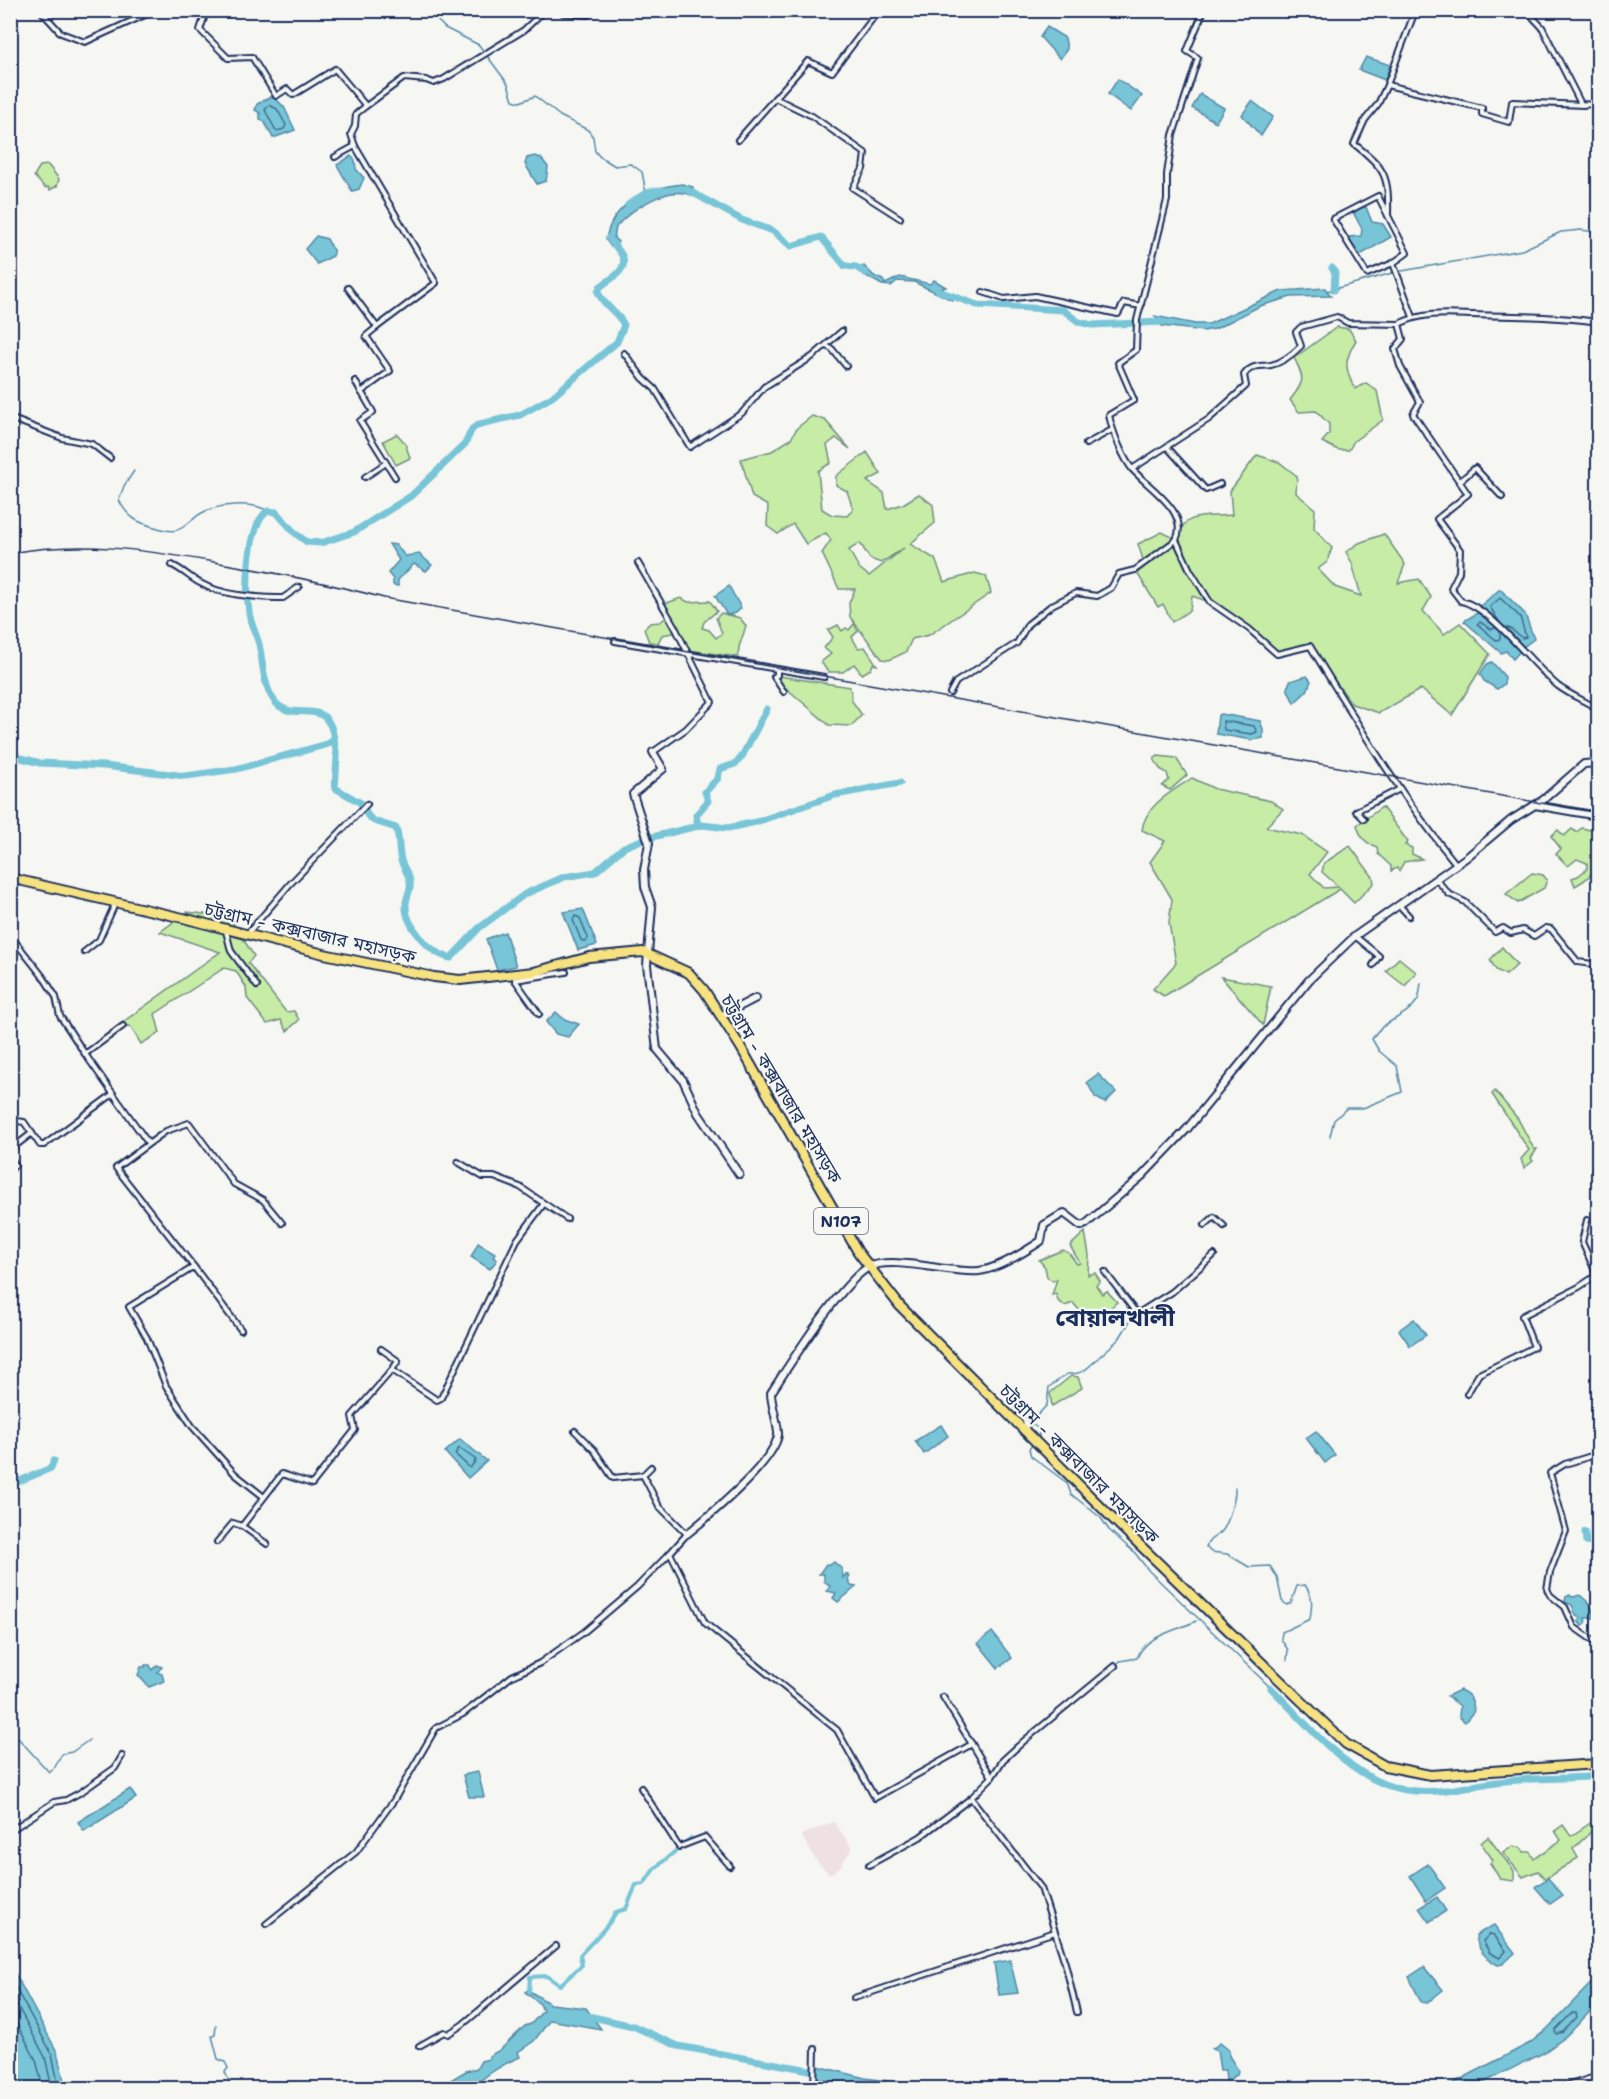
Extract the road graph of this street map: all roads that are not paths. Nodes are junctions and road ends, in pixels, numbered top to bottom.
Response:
1 (40, 10) edge
2 (156, 10) edge
3 (198, 10) edge
4 (545, 10) edge
5 (559, 10) edge
6 (593, 10) edge
7 (879, 10) edge
8 (1204, 10) edge
9 (1406, 10) edge
10 (1526, 10) edge
11 (1387, 85) junction
12 (775, 98) junction
13 (1584, 105) junction
14 (1599, 105) edge
15 (366, 106) junction
16 (738, 140) dead end
17 (355, 146) junction
18 (335, 158) dead end
19 (1388, 217) junction
20 (900, 218) dead end
21 (1393, 263) junction
22 (348, 288) dead end
23 (983, 292) dead end
24 (1141, 306) junction
25 (1413, 317) junction
26 (1599, 322) edge
27 (1399, 324) junction
28 (377, 327) junction
29 (842, 331) dead end
30 (825, 346) junction
31 (624, 353) dead end
32 (846, 366) dead end
33 (355, 381) dead end
34 (361, 392) junction
35 (10, 418) edge
36 (1112, 430) junction
37 (1086, 444) dead end
38 (1167, 447) junction
39 (110, 458) dead end
40 (386, 463) junction
41 (1132, 469) junction
42 (364, 477) dead end
43 (395, 477) dead end
44 (1459, 482) junction
45 (1220, 484) dead end
46 (1502, 497) dead end
47 (1176, 540) junction
48 (638, 563) dead end
49 (172, 565) dead end
50 (299, 587) dead end
51 (615, 641) dead end
52 (687, 654) junction
53 (777, 670) junction
54 (824, 677) dead end
55 (784, 692) dead end
56 (950, 693) dead end
57 (1599, 708) edge
58 (653, 752) joint
59 (1599, 763) edge
60 (1400, 789) junction
61 (367, 804) dead end
62 (1534, 804) junction
63 (1599, 816) edge
64 (1364, 819) dead end
65 (1456, 864) junction
66 (10, 878) edge
67 (1436, 879) junction
68 (115, 903) junction
69 (1399, 905) junction
70 (1409, 916) dead end
71 (226, 931) junction
72 (10, 934) edge
73 (246, 936) junction
74 (1355, 936) junction
75 (84, 952) dead end
76 (649, 954) junction
77 (1599, 961) edge
78 (1373, 965) dead end
79 (566, 972) dead end
80 (513, 977) junction
81 (257, 986) dead end
82 (756, 998) dead end
83 (538, 1014) dead end
84 (721, 1016) junction
85 (123, 1026) dead end
86 (85, 1054) junction
87 (113, 1094) junction
88 (10, 1120) edge
89 (32, 1133) junction
90 (148, 1143) junction
91 (10, 1150) edge
92 (10, 1156) edge
93 (458, 1162) dead end
94 (10, 1171) edge
95 (739, 1174) dead end
96 (543, 1204) junction
97 (567, 1219) dead end
98 (1587, 1220) dead end
99 (282, 1223) dead end
100 (1205, 1225) dead end
101 (1224, 1226) dead end
102 (1214, 1255) dead end
103 (194, 1267) junction
104 (870, 1267) junction
105 (1105, 1272) dead end
106 (1598, 1275) edge
107 (241, 1330) dead end
108 (381, 1349) dead end
109 (392, 1370) junction
110 (1467, 1395) dead end
111 (1019, 1415) dead end
112 (575, 1431) dead end
113 (1027, 1433) junction
114 (1599, 1454) edge
115 (651, 1467) dead end
116 (643, 1475) junction
117 (264, 1497) junction
118 (242, 1526) junction
119 (687, 1534) junction
120 (216, 1542) dead end
121 (267, 1544) dead end
122 (670, 1553) junction
123 (1599, 1644) edge
124 (1115, 1666) dead end
125 (943, 1696) dead end
126 (972, 1744) junction
127 (122, 1756) dead end
128 (1599, 1764) edge
129 (992, 1777) junction
130 (641, 1788) dead end
131 (971, 1798) junction
132 (10, 1831) edge
133 (869, 1865) dead end
134 (730, 1866) dead end
135 (266, 1924) dead end
136 (1055, 1932) junction
137 (556, 1946) dead end
138 (854, 1998) dead end
139 (1077, 2012) dead end
140 (419, 2046) dead end
141 (815, 2049) dead end
142 (1599, 2076) edge
143 (814, 2087) edge
144 (1560, 2088) edge

1 - 2 street
3 - 15 street
4 - 15 street
5 - 6 street
7 - 12 street
8 - 24 street
9 - 11 street
10 - 13 street
11 - 13 street
11 - 19 street
12 - 16 street
12 - 20 street
13 - 14 street
15 - 17 street
17 - 18 street
17 - 28 street
19 - 21 street
19 - 21 street
21 - 25 street
22 - 28 street
23 - 24 street
24 - 36 street
25 - 26 street
25 - 27 street
27 - 38 street
27 - 44 street
28 - 34 street
29 - 30 street
30 - 31 street
30 - 32 street
33 - 34 street
34 - 40 street
35 - 39 street
36 - 37 street
36 - 41 street
38 - 41 street
38 - 45 street
40 - 42 street
40 - 43 street
41 - 47 street
44 - 46 street
44 - 57 street
47 - 56 street
47 - 60 street
48 - 52 street
49 - 50 street
51 - 52 street
52 - 53 street
52 - 58 street
53 - 54 street
53 - 55 street
58 - 76 main road
59 - 62 main road
60 - 64 street
60 - 65 street
61 - 73 street
62 - 63 main road
62 - 65 main road
65 - 67 main road
66 - 68 highway, চট্টগ্রাম - কক্সবাজার মহাসড়ক / N107
67 - 69 main road
67 - 77 street
68 - 71 highway, চট্টগ্রাম - কক্সবাজার মহাসড়ক / N107
68 - 75 street
69 - 70 street
69 - 74 main road
71 - 73 highway, চট্টগ্রাম - কক্সবাজার মহাসড়ক / N107
71 - 81 street
72 - 86 street
73 - 80 highway, চট্টগ্রাম - কক্সবাজার মহাসড়ক / N107
74 - 78 street
74 - 104 main road
76 - 80 highway, চট্টগ্রাম - কক্সবাজার মহাসড়ক / N107
76 - 84 highway, চট্টগ্রাম - কক্সবাজার মহাসড়ক / N107
76 - 95 main road
79 - 80 street
80 - 83 street
82 - 84 main road
84 - 104 highway, চট্টগ্রাম - কক্সবাজার মহাসড়ক / N107
85 - 86 street
86 - 87 street
87 - 89 street
87 - 90 street
88 - 89 street
89 - 91 street
90 - 99 street
90 - 103 street
92 - 94 street
93 - 96 street
96 - 97 street
96 - 109 street
98 - 106 street
100 - 101 street
102 - 105 street
103 - 107 street
103 - 117 street
104 - 113 highway, চট্টগ্রাম - কক্সবাজার মহাসড়ক / N107
104 - 119 main road
106 - 110 street
108 - 109 street
109 - 117 street
111 - 113 street
112 - 116 street
113 - 128 highway, চট্টগ্রাম - কক্সবাজার মহাসড়ক / N107
114 - 123 street
115 - 116 street
116 - 119 street
117 - 118 street
118 - 120 street
118 - 121 street
119 - 122 street
122 - 126 street
122 - 135 street
124 - 129 street
125 - 126 street
126 - 129 street
127 - 132 street
129 - 131 street
130 - 134 street
131 - 133 street
131 - 136 street
136 - 138 street
136 - 139 street
137 - 140 street
141 - 143 street
142 - 144 street

